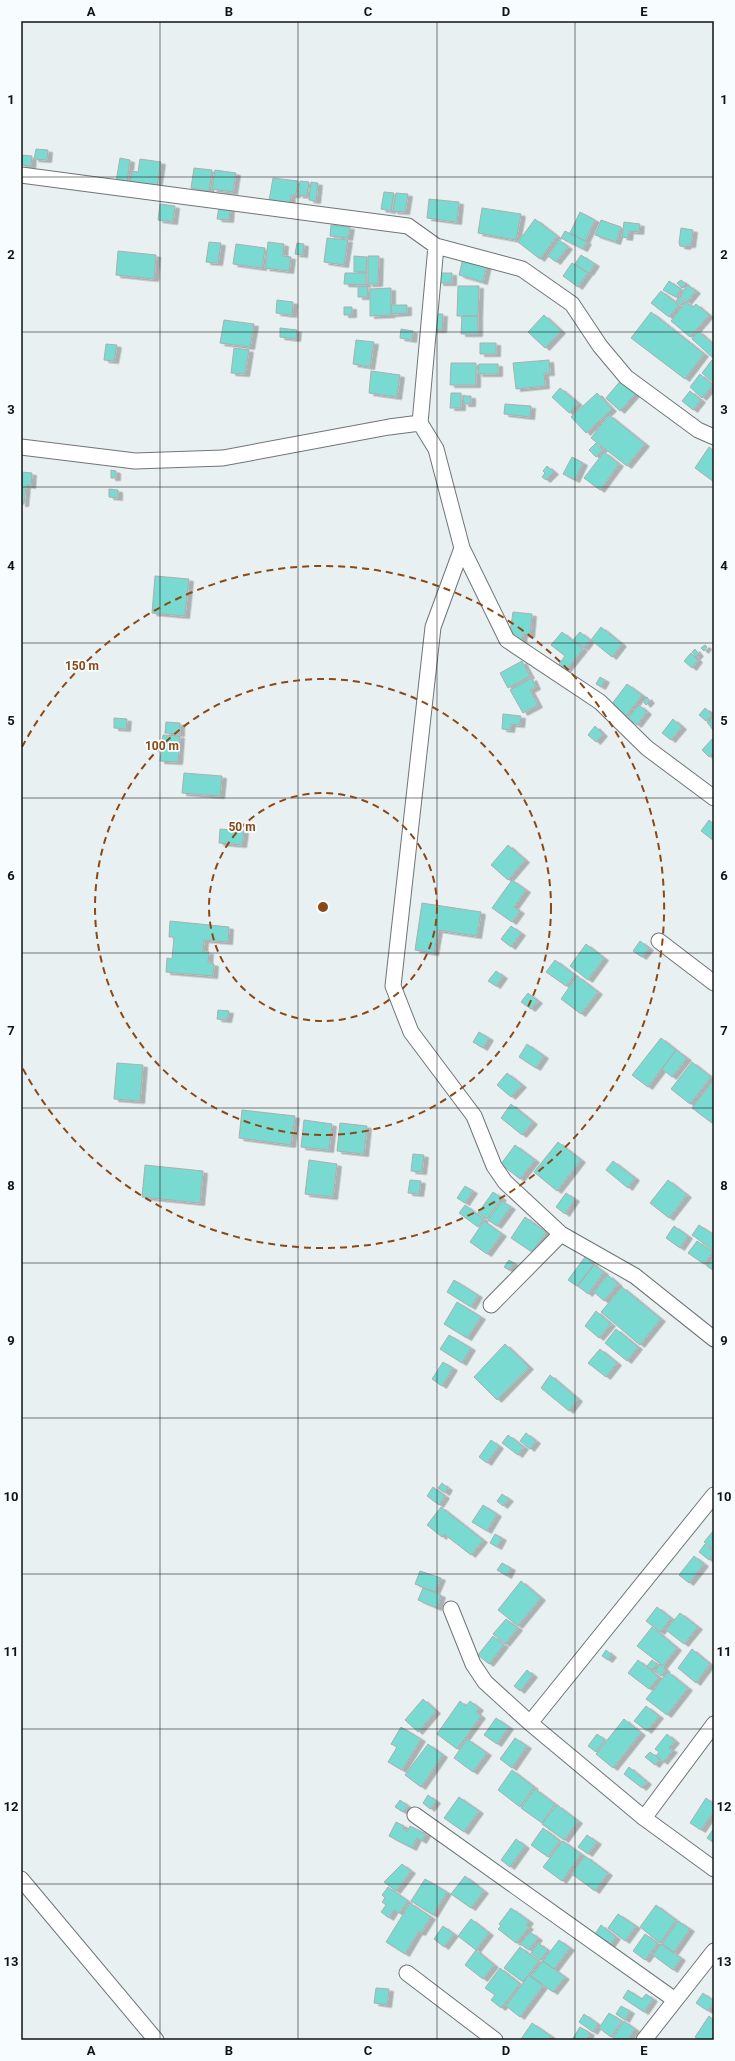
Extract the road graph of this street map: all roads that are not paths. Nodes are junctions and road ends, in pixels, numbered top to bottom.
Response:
1 (21, 175) edge
2 (436, 246) junction
3 (420, 423) junction
4 (714, 437) edge
5 (21, 446) edge
6 (462, 548) junction
7 (714, 798) edge
8 (659, 941) dead end
9 (714, 983) edge
10 (562, 1234) junction
11 (491, 1305) dead end
12 (714, 1339) edge
13 (714, 1495) edge
14 (451, 1609) dead end
15 (530, 1723) junction
16 (714, 1724) edge
17 (416, 1816) dead end
18 (644, 1818) junction
19 (714, 1869) edge
20 (21, 1879) edge
21 (714, 1951) edge
22 (407, 1973) dead end
23 (675, 2000) junction
24 (156, 2040) edge
25 (495, 2040) edge
26 (644, 2040) edge

1 - 2 street
2 - 3 street
2 - 4 street
3 - 5 street
3 - 6 street
6 - 7 street
6 - 10 street
8 - 9 street
10 - 11 street
10 - 12 street
13 - 15 street
14 - 15 street
15 - 18 street
16 - 18 street
17 - 23 street
18 - 19 street
20 - 24 street
21 - 23 street
22 - 25 street
23 - 26 street

